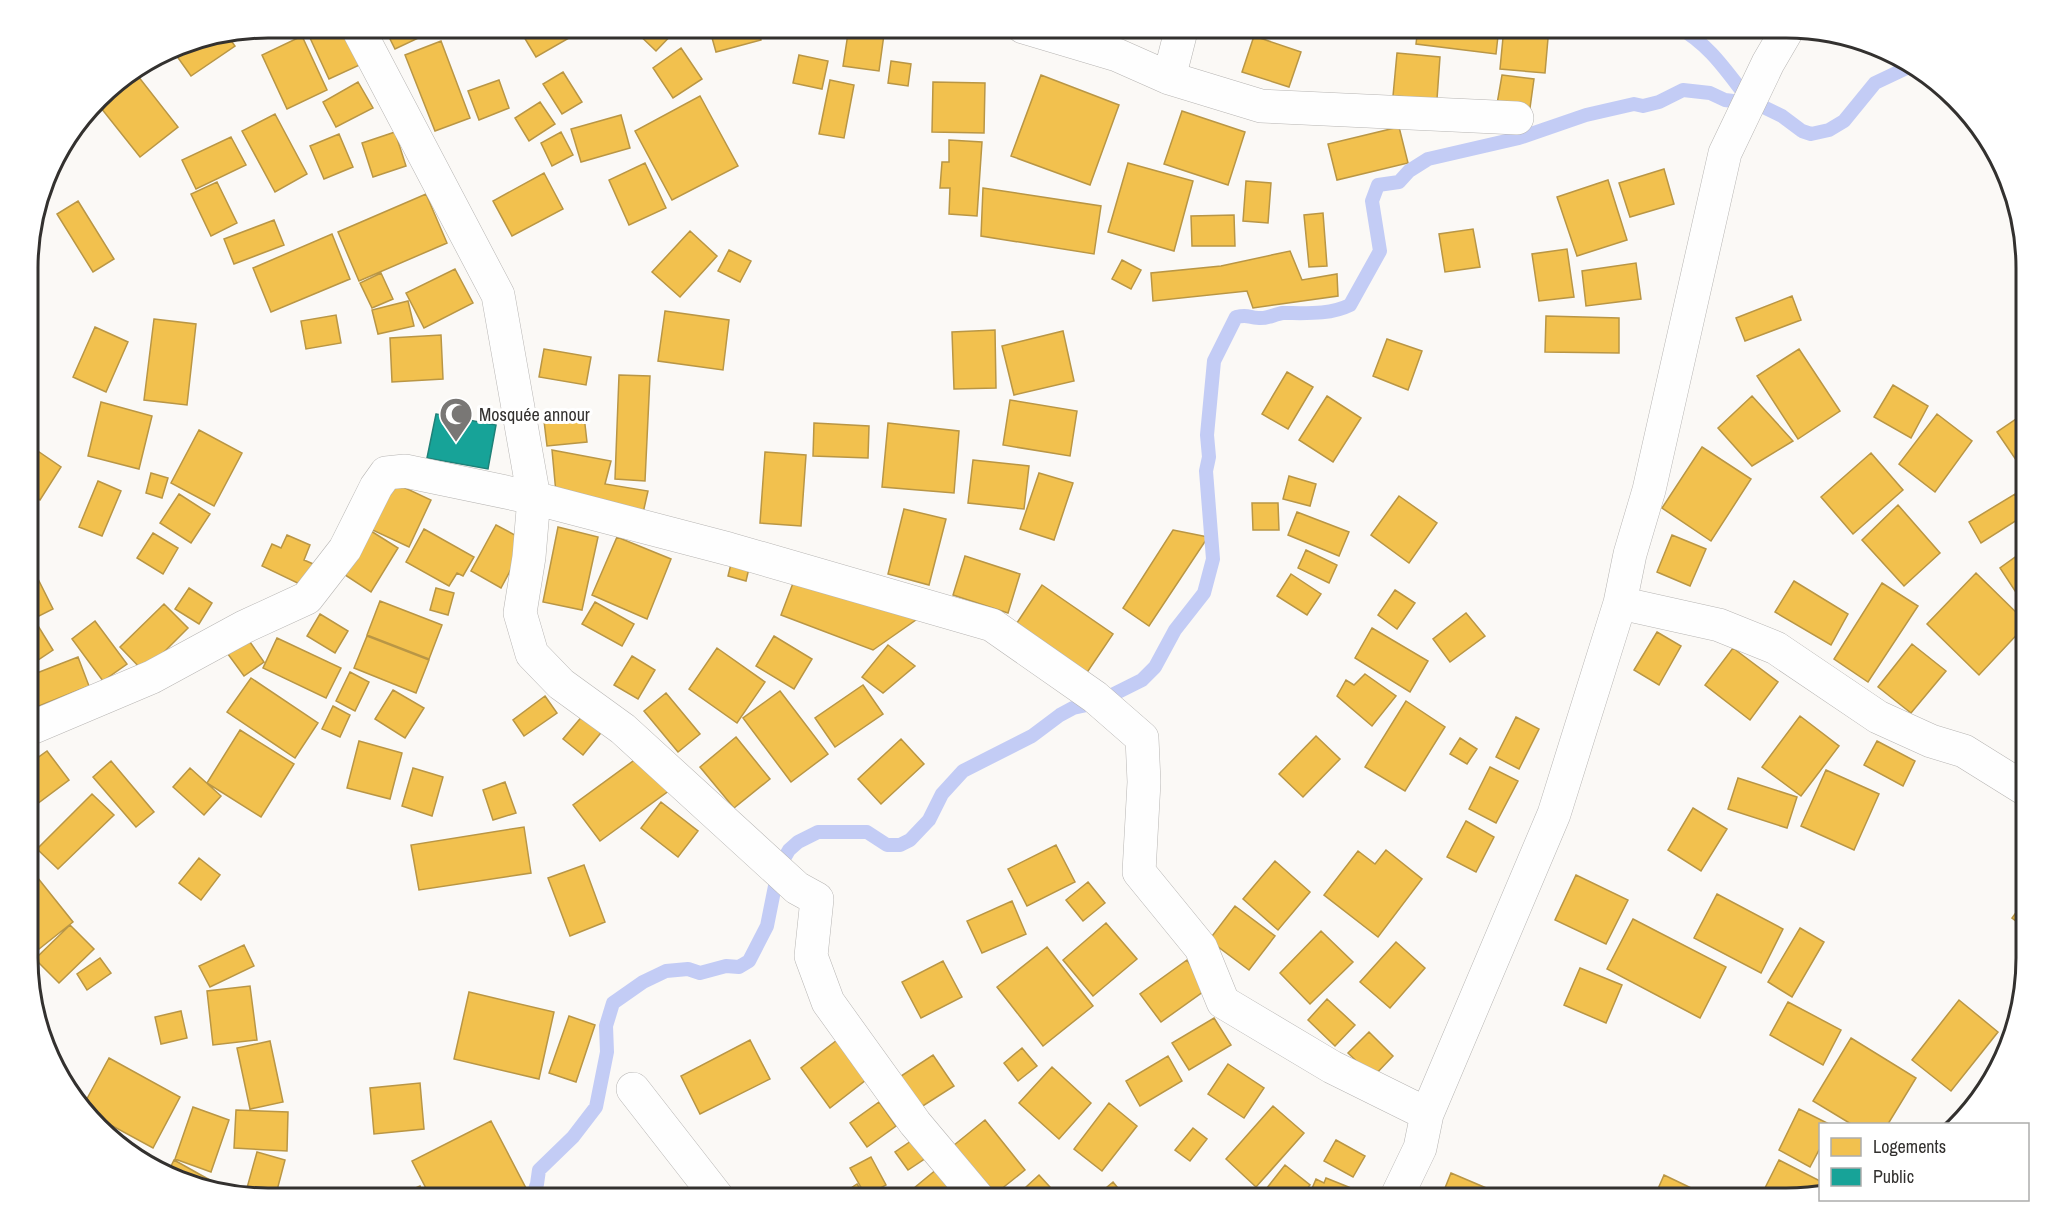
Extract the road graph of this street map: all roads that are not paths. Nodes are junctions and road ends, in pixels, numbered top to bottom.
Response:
1 (363, 38) edge
2 (1060, 38) edge
3 (1179, 38) edge
4 (1783, 38) edge
5 (1169, 78) junction
6 (1517, 118) dead end
7 (534, 498) junction
8 (1620, 603) junction
9 (38, 725) edge
10 (2016, 783) edge
11 (633, 1089) dead end
12 (1427, 1114) junction
13 (710, 1188) edge
14 (970, 1188) edge
15 (1401, 1188) edge

1 - 7 street
2 - 5 street
3 - 5 street
4 - 8 street
5 - 6 street
7 - 9 street
7 - 12 street
7 - 14 street
8 - 10 street
8 - 12 street
11 - 13 street
12 - 15 street

